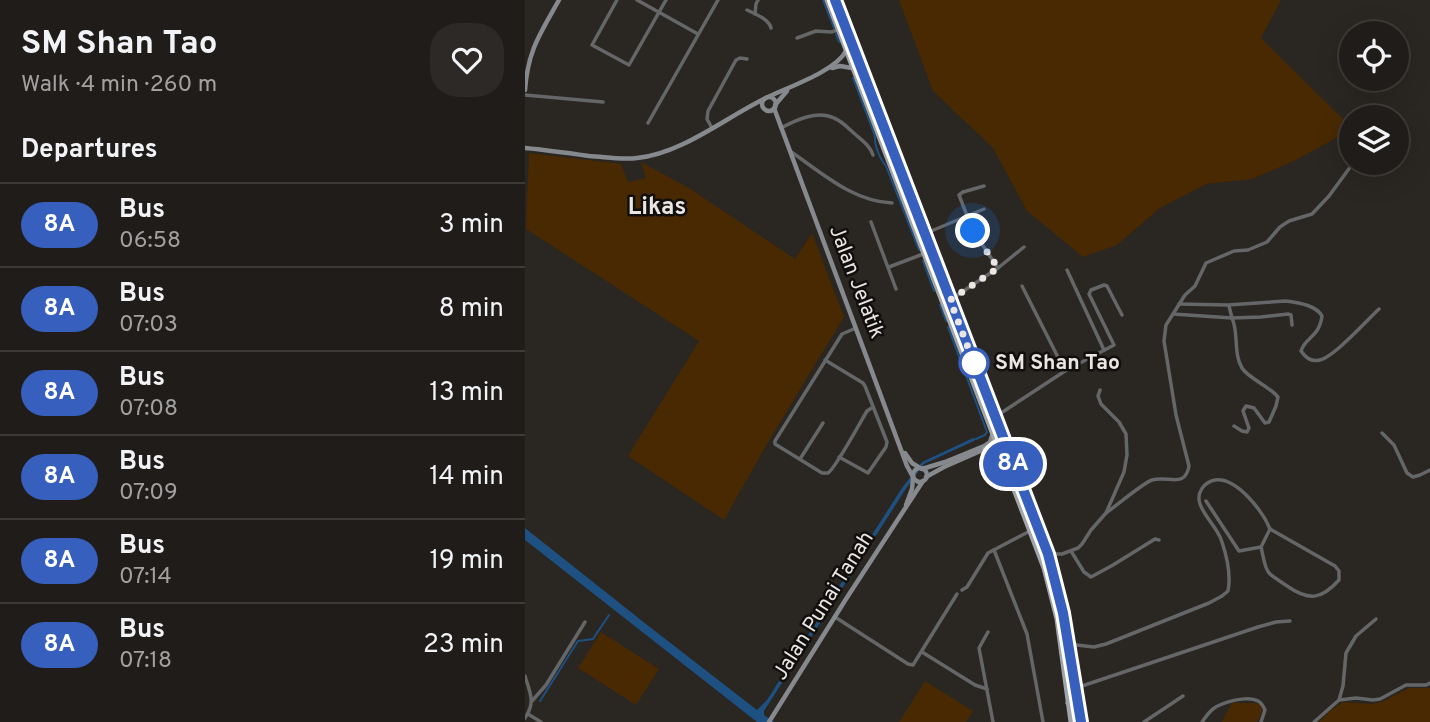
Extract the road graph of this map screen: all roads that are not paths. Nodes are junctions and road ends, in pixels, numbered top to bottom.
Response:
1 (559, 0) edge
2 (617, 0) edge
3 (637, 0) edge
4 (666, 0) edge
5 (718, 0) edge
6 (758, 0) edge
7 (827, 0) edge
8 (835, 0) edge
9 (747, 10) dead end
10 (659, 12) junction
11 (755, 14) junction
12 (771, 28) dead end
13 (838, 30) junction
14 (698, 34) junction
15 (797, 38) dead end
16 (853, 48) junction
17 (846, 51) junction
18 (747, 60) dead end
19 (852, 68) junction
20 (824, 70) junction
21 (790, 88) junction
22 (525, 93) edge
23 (766, 98) junction
24 (603, 102) dead end
25 (775, 106) junction
26 (747, 109) junction
27 (767, 110) junction
28 (648, 123) dead end
29 (781, 126) junction
30 (712, 128) junction
31 (525, 148) edge
32 (790, 151) junction
33 (873, 156) dead end
34 (1344, 175) edge
35 (984, 186) dead end
36 (893, 203) dead end
37 (984, 209) dead end
38 (968, 216) junction
39 (871, 222) dead end
40 (921, 226) junction
41 (924, 234) junction
42 (1024, 247) dead end
43 (923, 253) junction
44 (889, 267) junction
45 (998, 268) junction
46 (1067, 270) dead end
47 (1023, 286) dead end
48 (896, 289) dead end
49 (950, 300) junction
50 (1179, 304) junction
51 (1229, 305) junction
52 (1379, 309) dead end
53 (1173, 314) junction
54 (1122, 315) dead end
55 (1232, 318) junction
56 (1292, 325) dead end
57 (856, 328) junction
58 (1104, 350) junction
59 (825, 360) junction
60 (1065, 371) junction
61 (1100, 390) dead end
62 (986, 396) junction
63 (873, 407) junction
64 (995, 417) junction
65 (823, 423) dead end
66 (1234, 426) dead end
67 (992, 432) junction
68 (1382, 433) dead end
69 (996, 444) junction
70 (985, 449) junction
71 (902, 450) junction
72 (839, 457) junction
73 (1001, 457) junction
74 (800, 460) junction
75 (921, 468) junction
76 (1430, 470) edge
77 (913, 477) junction
78 (925, 479) junction
79 (1206, 501) dead end
80 (905, 506) junction
81 (1106, 513) junction
82 (1270, 529) junction
83 (1030, 531) junction
84 (1159, 540) dead end
85 (1261, 547) junction
86 (994, 550) junction
87 (1072, 551) junction
88 (1048, 554) junction
89 (962, 590) dead end
90 (957, 594) dead end
91 (835, 617) junction
92 (1376, 618) dead end
93 (1290, 621) dead end
94 (585, 622) dead end
95 (988, 632) dead end
96 (1068, 644) junction
97 (922, 652) junction
98 (525, 676) edge
99 (1074, 677) junction
100 (1430, 683) edge
101 (1076, 688) junction
102 (987, 689) junction
103 (1184, 696) dead end
104 (1339, 700) junction
105 (532, 701) junction
106 (1068, 703) junction
107 (527, 716) edge
108 (770, 720) edge
109 (541, 722) edge
110 (993, 722) edge
111 (1043, 722) edge
112 (1071, 722) edge
113 (1081, 722) edge
114 (1144, 722) edge
115 (1202, 722) edge
116 (1261, 722) edge
117 (1314, 722) edge

1 - 22 street
2 - 10 street
3 - 10 street
4 - 10 street
5 - 14 street
6 - 11 street
7 - 13 main road
8 - 16 main road
9 - 11 street
10 - 14 street
11 - 12 street
13 - 15 street
13 - 17 main road
14 - 28 street
16 - 19 main road
16 - 40 main road
17 - 19 main road
17 - 20 street
18 - 30 street
19 - 20 street
19 - 43 main road
20 - 21 street
21 - 23 street
21 - 25 street
22 - 24 street
23 - 25 street
23 - 26 street
23 - 27 street
25 - 27 street
25 - 29 street, Jalan Jelatik
26 - 27 street
26 - 30 street
27 - 29 street, Jalan Jelatik
29 - 32 street, Jalan Jelatik
29 - 33 street
30 - 31 street
32 - 36 street
32 - 57 street, Jalan Jelatik
34 - 50 street
35 - 38 street
37 - 38 street
38 - 41 street
38 - 45 street
39 - 44 street
40 - 41 main road
40 - 43 main road
41 - 49 main road
42 - 45 street
43 - 44 street
43 - 67 main road
44 - 48 street
45 - 49 street
46 - 58 street
47 - 60 street
49 - 62 main road
50 - 51 street
50 - 53 street
51 - 52 street
51 - 55 street
53 - 55 street
53 - 81 street
54 - 58 street
55 - 56 street
55 - 66 street
57 - 59 street
57 - 71 street, Jalan Jelatik
58 - 60 street
59 - 63 street
59 - 74 street
60 - 64 street
61 - 81 street
62 - 64 main road
62 - 69 main road
63 - 72 street
63 - 72 street
64 - 88 main road
65 - 74 street
67 - 69 main road
67 - 75 street
68 - 76 street
69 - 70 main road
69 - 73 main road
70 - 73 street
70 - 78 street
71 - 75 street, Jalan Jelatik
71 - 77 street, Jalan Jelatik
72 - 74 street
73 - 83 main road
75 - 77 street
75 - 78 street
77 - 78 street
77 - 80 street
78 - 80 street
79 - 85 street
80 - 91 street, Jalan Punai Tanah
81 - 87 street
82 - 85 street
82 - 85 street
82 - 96 street
83 - 86 street
83 - 106 main road
84 - 87 street
86 - 89 street
86 - 111 street
87 - 88 street
88 - 96 main road
90 - 97 street
91 - 97 street
91 - 108 street, Jalan Punai Tanah
92 - 104 street
93 - 101 street
94 - 105 street
95 - 102 street
96 - 99 main road
97 - 102 street
98 - 105 street
99 - 101 main road
99 - 106 main road
100 - 104 street
101 - 113 main road
102 - 110 street
103 - 114 street
104 - 117 street
105 - 107 street
106 - 112 main road
107 - 109 street
115 - 116 street

